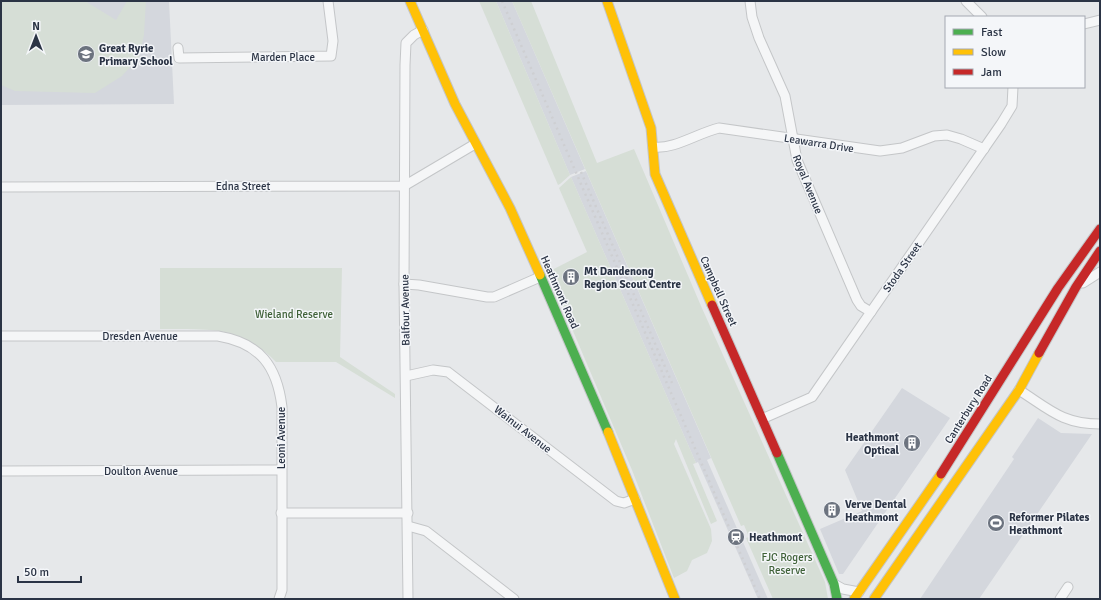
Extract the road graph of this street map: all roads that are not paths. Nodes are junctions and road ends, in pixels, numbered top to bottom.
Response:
1 (328, 1) edge
2 (410, 1) edge
3 (607, 1) edge
4 (750, 1) edge
5 (966, 1) edge
6 (981, 16) edge
7 (1100, 20) edge
8 (1085, 24) edge
9 (423, 30) junction
10 (178, 57) dead end
11 (1013, 88) edge
12 (792, 138) junction
13 (475, 144) junction
14 (653, 147) junction
15 (984, 149) junction
16 (404, 186) junction
17 (1, 187) edge
18 (1100, 228) edge
19 (1100, 251) edge
20 (1100, 272) edge
21 (540, 278) junction
22 (404, 284) junction
23 (1076, 287) junction
24 (871, 312) junction
25 (1, 336) edge
26 (269, 365) joint
27 (406, 376) junction
28 (1010, 385) junction
29 (762, 418) junction
30 (1100, 424) edge
31 (281, 470) junction
32 (1, 471) edge
33 (635, 499) junction
34 (917, 507) junction
35 (281, 513) junction
36 (408, 513) junction
37 (931, 517) junction
38 (408, 526) junction
39 (834, 584) junction
40 (1068, 587) dead end
41 (856, 595) edge
42 (279, 599) edge
43 (408, 599) edge
44 (514, 599) edge
45 (675, 599) edge
46 (838, 599) edge
47 (874, 599) edge
48 (1060, 599) edge

1 - 10 street, Marden Place
2 - 9 street, Heathmont Road
3 - 14 street, Campbell Street
4 - 12 street, Royal Avenue
5 - 6 street
7 - 8 street
9 - 13 street, Heathmont Road
9 - 16 street, Balfour Avenue
11 - 15 street, Stoda Street
12 - 14 street, Leawarra Drive
12 - 15 street, Leawarra Drive
12 - 24 street, Royal Avenue
13 - 16 street
13 - 21 street, Heathmont Road
14 - 29 street, Campbell Street
15 - 24 street, Stoda Street
16 - 17 street, Edna Street
16 - 22 street, Balfour Avenue
18 - 28 street, Canterbury Road
19 - 23 street, Canterbury Road
20 - 23 street
21 - 22 street
21 - 33 street, Heathmont Road
22 - 27 street, Balfour Avenue
23 - 28 street, Canterbury Road
24 - 29 street, Stoda Street
25 - 26 street, Dresden Avenue
26 - 31 street, Leoni Avenue
27 - 33 street, Wainui Avenue
27 - 36 street, Balfour Avenue
28 - 30 street
28 - 34 street, Canterbury Road
28 - 37 street, Canterbury Road
29 - 39 street, Campbell Street
31 - 32 street, Doulton Avenue
31 - 35 street, Leoni Avenue
33 - 45 street, Heathmont Road
34 - 37 street
34 - 41 street, Canterbury Road
35 - 36 street
35 - 42 street, Leoni Avenue
36 - 38 street, Balfour Avenue
37 - 47 street, Canterbury Road
38 - 43 street, Balfour Avenue
38 - 44 street
39 - 41 street
39 - 46 street, Campbell Street
40 - 48 street

